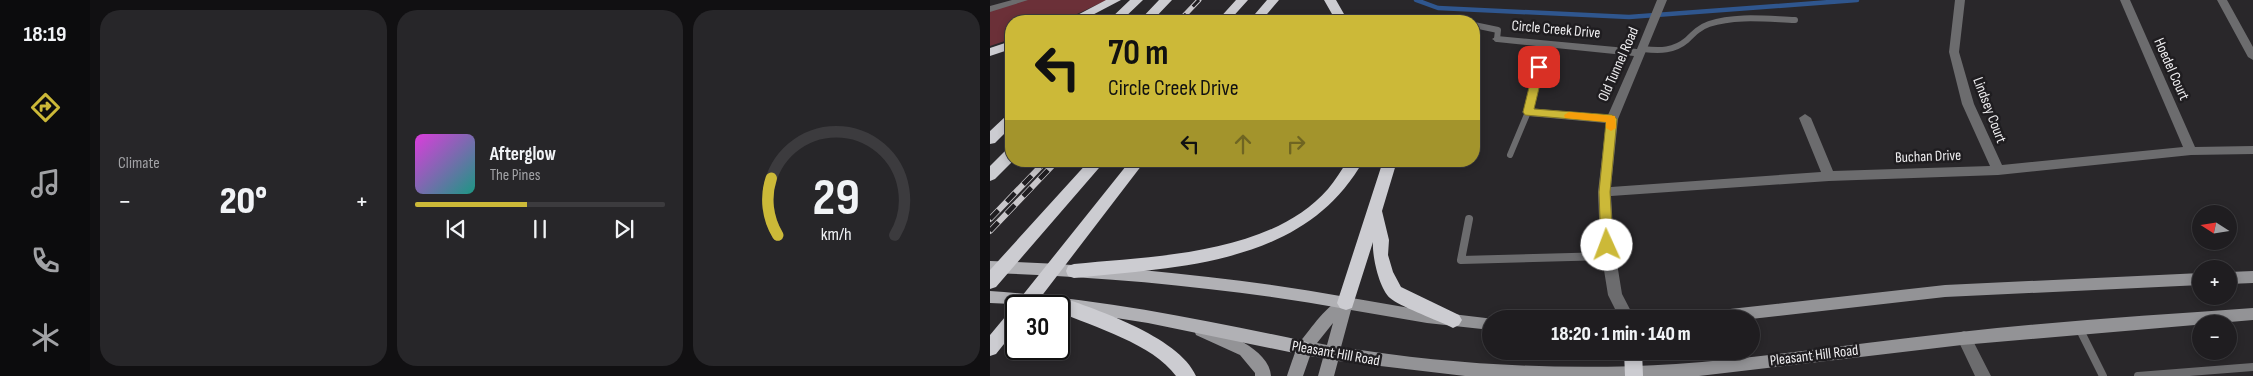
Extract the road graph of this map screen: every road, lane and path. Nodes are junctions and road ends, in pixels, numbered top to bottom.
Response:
1 (1023, 0) edge
2 (1115, 0) edge
3 (1137, 0) edge
4 (1166, 0) edge
5 (1242, 0) edge
6 (1273, 0) edge
7 (1330, 0) edge
8 (1960, 0) edge
9 (2125, 0) edge
10 (2221, 0) edge
11 (990, 10) edge
12 (1658, 10) edge
13 (1084, 15) edge
14 (1121, 15) edge
15 (1151, 15) edge
16 (1228, 15) edge
17 (1260, 15) edge
18 (1339, 15) edge
19 (1795, 20) dead end
20 (1480, 26) edge
21 (1497, 39) joint
22 (1005, 47) edge
23 (1642, 51) junction
24 (990, 52) edge
25 (2253, 57) edge
26 (1539, 67) dead end
27 (1528, 112) junction
28 (1805, 118) dead end
29 (1612, 119) junction
30 (1005, 125) edge
31 (990, 139) edge
32 (2253, 150) edge
33 (2191, 151) junction
34 (1510, 155) dead end
35 (1005, 160) edge
36 (1093, 167) edge
37 (1134, 167) edge
38 (1140, 167) edge
39 (1353, 167) edge
40 (1388, 167) edge
41 (1998, 170) junction
42 (990, 175) edge
43 (1829, 176) junction
44 (1604, 192) junction
45 (1106, 205) junction
46 (1376, 212) junction
47 (1469, 219) dead end
48 (1609, 256) junction
49 (990, 267) edge
50 (1074, 271) junction
51 (2253, 277) edge
52 (2237, 278) edge
53 (2192, 279) edge
54 (990, 282) edge
55 (1033, 295) edge
56 (990, 297) edge
57 (1005, 298) edge
58 (1346, 303) junction
59 (1070, 305) edge
60 (1070, 310) edge
61 (1623, 310) edge
62 (1760, 312) edge
63 (2253, 314) edge
64 (1453, 320) junction
65 (1482, 323) edge
66 (1187, 324) junction
67 (2079, 328) junction
68 (1005, 330) edge
69 (1964, 338) junction
70 (990, 348) edge
71 (1304, 348) junction
72 (1332, 353) junction
73 (1634, 360) edge
74 (2253, 367) edge
75 (1521, 375) edge
76 (1635, 375) edge
77 (1187, 376) edge
78 (1263, 376) edge
79 (1295, 376) edge
80 (1326, 376) edge
81 (1983, 376) edge
82 (2102, 376) edge
83 (2138, 376) edge

1 - 11 street
2 - 13 highway
3 - 14 highway
4 - 15 highway
5 - 16 highway
6 - 17 highway
7 - 18 highway
8 - 41 street, Lindsey Court
9 - 33 street, Hoedel Court
10 - 25 street
12 - 23 street, Old Tunnel Road
19 - 23 lane
20 - 21 lane
21 - 23 street, Circle Creek Drive
22 - 24 highway
23 - 29 street, Old Tunnel Road
26 - 27 lane
27 - 29 street
27 - 34 lane
28 - 43 street
29 - 44 street, Old Tunnel Road
30 - 31 highway
32 - 33 street, Buchan Drive
33 - 41 street, Buchan Drive
35 - 42 highway
36 - 54 highway
37 - 45 highway
38 - 45 highway
39 - 50 highway
40 - 46 highway
41 - 43 street, Buchan Drive
43 - 44 street, Buchan Drive
44 - 48 street, Old Tunnel Road
45 - 55 highway
46 - 58 highway
46 - 64 highway
47 - 48 lane
48 - 61 street, Old Tunnel Road
49 - 50 main road
50 - 58 main road
51 - 52 main road
53 - 62 main road
56 - 57 main road, Pleasant Hill Road
58 - 64 main road
58 - 71 main road
58 - 72 main road
59 - 66 main road, Pleasant Hill Road
60 - 77 highway
63 - 67 main road, Pleasant Hill Road
64 - 65 main road
66 - 71 main road, Pleasant Hill Road
66 - 78 main road
67 - 69 main road, Pleasant Hill Road
67 - 82 lane
68 - 70 highway
69 - 76 main road, Pleasant Hill Road
69 - 81 street
71 - 72 main road, Pleasant Hill Road
71 - 79 main road
72 - 75 main road, Pleasant Hill Road
72 - 80 main road
73 - 76 highway
74 - 83 lane
75 - 76 main road, Pleasant Hill Road

